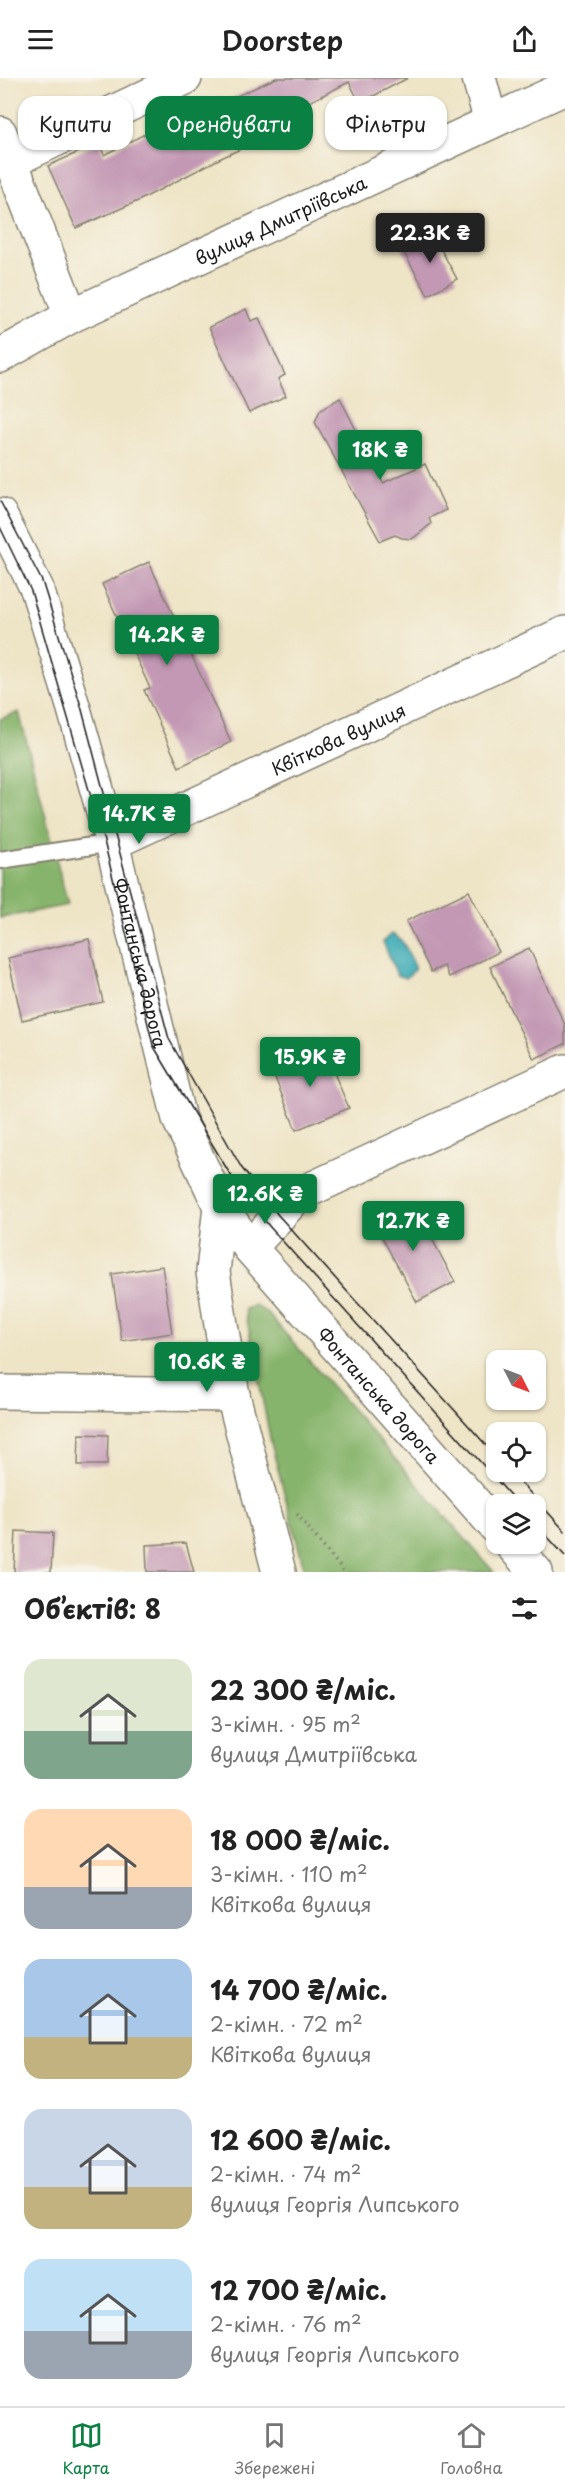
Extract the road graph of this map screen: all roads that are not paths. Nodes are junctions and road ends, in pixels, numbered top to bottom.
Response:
1 (185, 78) edge
2 (479, 78) edge
3 (565, 88) edge
4 (491, 122) junction
5 (6, 147) edge
6 (71, 316) junction
7 (0, 356) edge
8 (0, 515) edge
9 (565, 633) edge
10 (112, 843) junction
11 (0, 860) edge
12 (565, 1071) edge
13 (220, 1206) junction
14 (250, 1248) junction
15 (213, 1272) junction
16 (272, 1273) junction
17 (0, 1392) edge
18 (233, 1395) junction
19 (486, 1516) edge
20 (520, 1554) edge
21 (279, 1572) edge
22 (536, 1572) edge

1 - 5 street
2 - 4 street
3 - 4 street, вулиця Дмитріївська
4 - 6 street, вулиця Дмитріївська
5 - 6 street
6 - 7 street, вулиця Дмитріївська
8 - 10 street, Фонтанська дорога
9 - 10 street, Квіткова вулиця
10 - 11 lane
10 - 13 street, Фонтанська дорога
12 - 14 street
13 - 14 street, Фонтанська дорога
13 - 15 street
14 - 16 street, Фонтанська дорога
15 - 16 street
15 - 18 street
16 - 19 street, Фонтанська дорога
17 - 18 street
18 - 21 street
20 - 22 street

